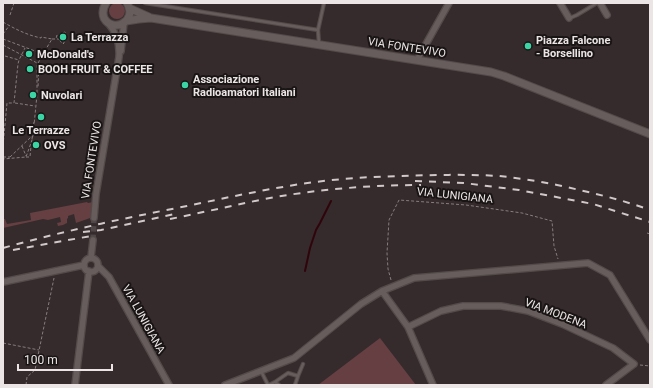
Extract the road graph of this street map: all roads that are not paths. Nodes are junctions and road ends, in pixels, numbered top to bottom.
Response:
1 (97, 3) edge
2 (106, 3) edge
3 (145, 3) edge
4 (324, 3) edge
5 (449, 3) edge
6 (560, 3) edge
7 (599, 3) edge
8 (128, 6) edge
9 (102, 12) junction
10 (607, 15) dead end
11 (151, 18) junction
12 (569, 18) joint
13 (106, 21) junction
14 (125, 22) junction
15 (318, 30) junction
16 (319, 45) junction
17 (119, 57) junction
18 (417, 60) junction
19 (650, 134) edge
20 (94, 218) tunnel mouth
21 (93, 240) tunnel mouth
22 (91, 257) junction
23 (84, 265) junction
24 (98, 266) junction
25 (89, 271) junction
26 (3, 282) edge
27 (382, 291) junction
28 (408, 328) junction
29 (650, 340) edge
30 (303, 364) dead end
31 (261, 371) junction
32 (298, 376) junction
33 (275, 382) junction
34 (75, 385) edge
35 (169, 385) edge
36 (225, 385) edge
37 (268, 385) edge
38 (280, 385) edge
39 (295, 385) edge
40 (433, 385) edge
41 (606, 385) edge

1 - 9 street
2 - 9 street
3 - 15 lane
4 - 15 lane
5 - 18 street
6 - 12 street
7 - 10 street
7 - 12 lane
8 - 11 street, VIA FONTEVIVO
8 - 14 street
9 - 13 street
11 - 14 street, VIA FONTEVIVO
11 - 16 street, VIA FONTEVIVO
13 - 14 street
13 - 17 street, VIA FONTEVIVO
14 - 17 street, VIA FONTEVIVO
15 - 16 lane
16 - 18 street, VIA FONTEVIVO
17 - 20 street, VIA FONTEVIVO
18 - 19 street, VIA FONTEVIVO
21 - 22 street
22 - 23 street
22 - 24 street
23 - 25 street
23 - 26 street
24 - 25 street
24 - 35 street, VIA LUNIGIANA
25 - 34 street
27 - 28 street
27 - 29 street
27 - 31 street
28 - 40 street
28 - 41 street, VIA MODENA
30 - 32 lane
31 - 36 street
31 - 37 lane
32 - 33 lane
32 - 39 lane
33 - 37 lane
33 - 38 lane

